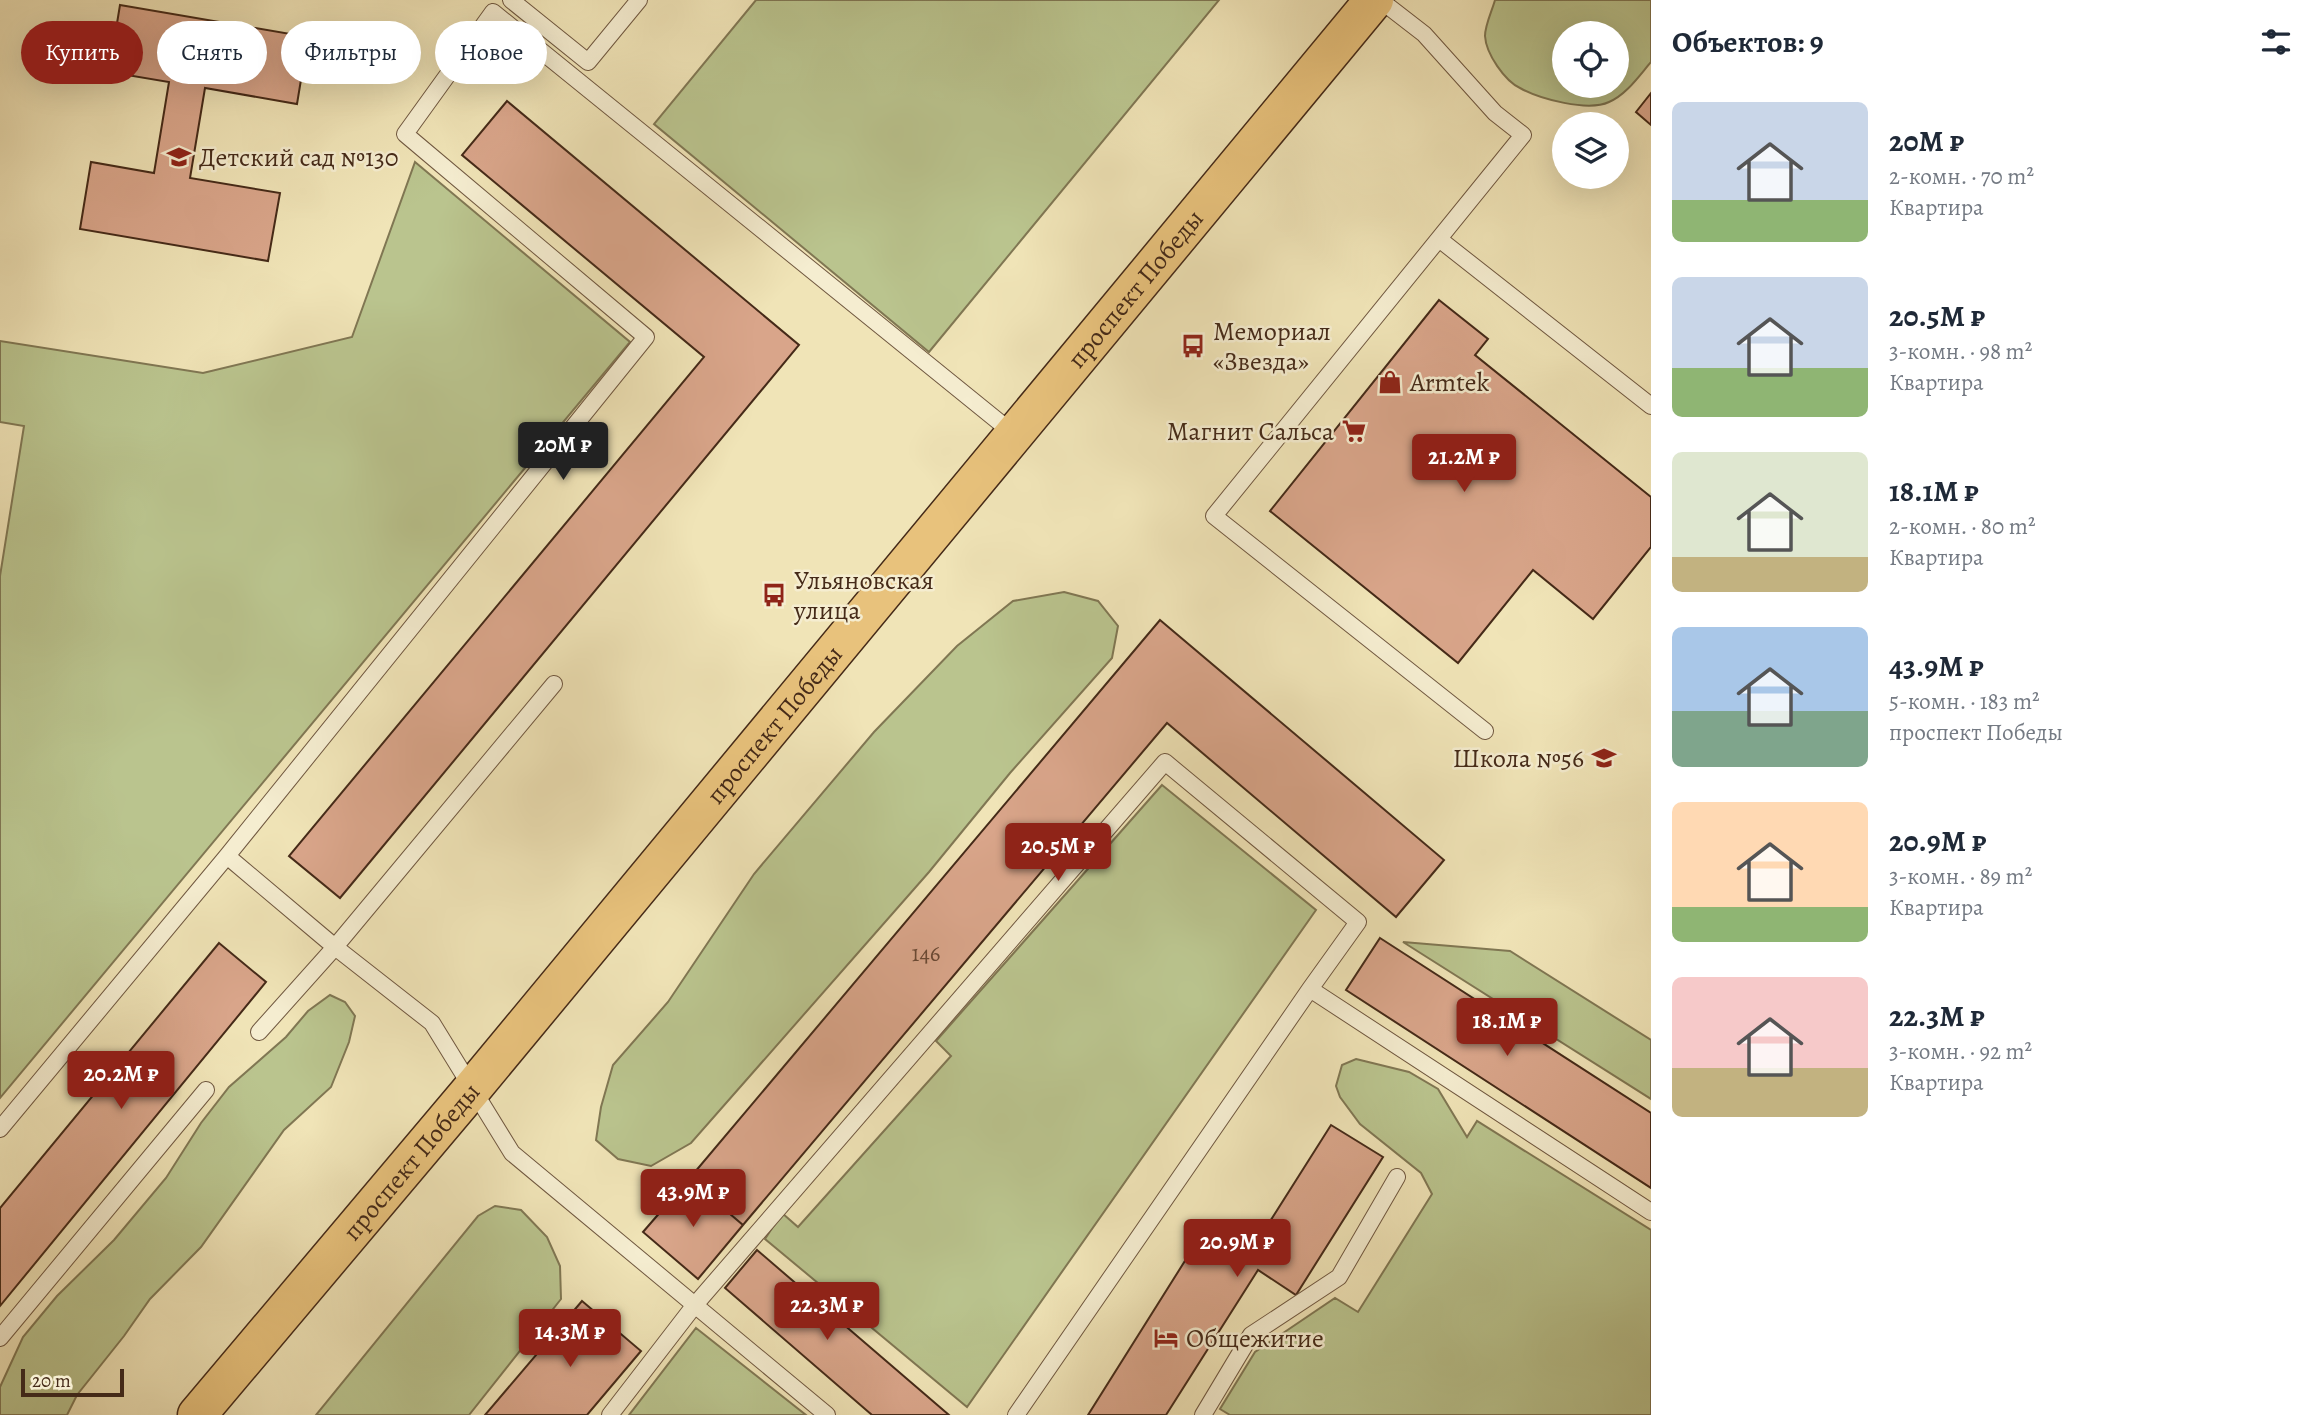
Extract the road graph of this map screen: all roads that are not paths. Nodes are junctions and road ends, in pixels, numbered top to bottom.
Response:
1 (511, 0) edge
2 (639, 0) edge
3 (1374, 0) edge
4 (1380, 0) edge
5 (588, 62) junction
6 (573, 77) junction
7 (1439, 239) junction
8 (1651, 406) edge
9 (1014, 434) junction
10 (554, 684) dead end
11 (1485, 731) dead end
12 (227, 856) junction
13 (335, 947) junction
14 (1310, 989) junction
15 (259, 1032) dead end
16 (472, 1089) junction
17 (206, 1090) dead end
18 (0, 1129) edge
19 (1397, 1177) dead end
20 (1651, 1212) edge
21 (694, 1307) junction
22 (0, 1338) edge
23 (197, 1415) edge
24 (610, 1415) edge
25 (827, 1415) edge
26 (1016, 1415) edge
27 (1203, 1415) edge

1 - 5 lane
2 - 5 lane
3 - 9 main road, проспект Победы
4 - 7 lane
5 - 6 lane
6 - 9 lane
6 - 12 lane
7 - 8 lane
7 - 11 lane
9 - 16 main road, проспект Победы
10 - 13 lane
12 - 13 lane
12 - 18 lane
13 - 15 lane
13 - 16 lane
14 - 20 lane
14 - 21 lane
14 - 26 lane
16 - 21 lane
16 - 23 main road, проспект Победы
17 - 22 lane
19 - 27 lane
21 - 24 lane
21 - 25 lane

